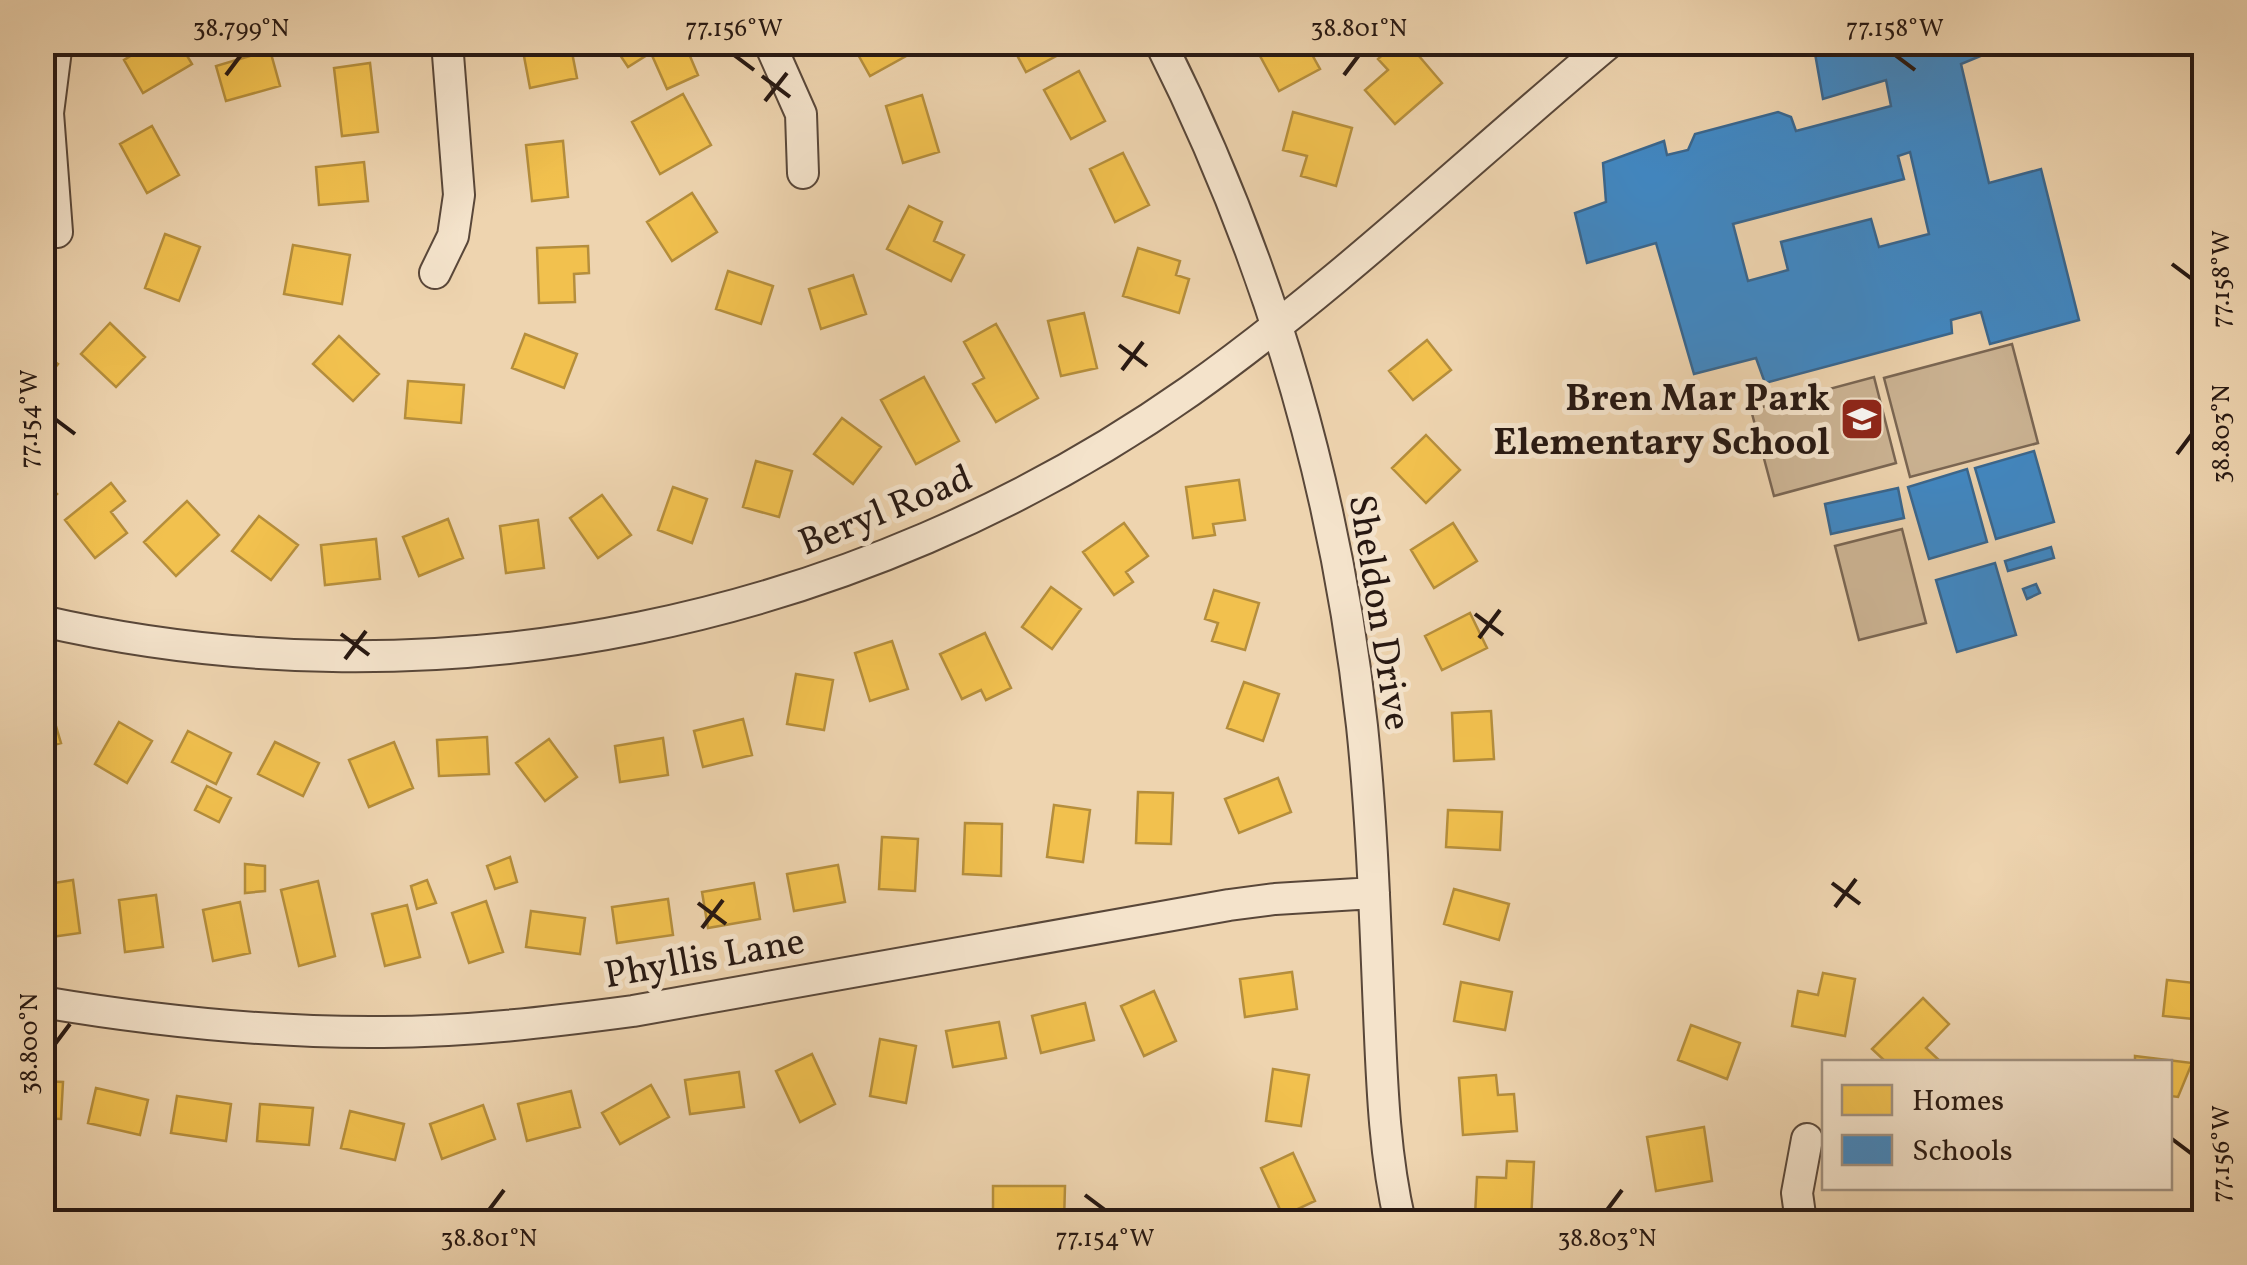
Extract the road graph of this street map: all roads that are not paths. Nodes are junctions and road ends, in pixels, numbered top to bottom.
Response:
1 (57, 42) edge
2 (447, 42) edge
3 (770, 42) edge
4 (1160, 42) edge
5 (1610, 42) edge
6 (802, 173) dead end
7 (57, 232) dead end
8 (435, 273) dead end
9 (1278, 326) junction
10 (42, 621) edge
11 (1374, 894) junction
12 (42, 1002) edge
13 (1807, 1139) dead end
14 (1400, 1222) edge
15 (1801, 1222) edge

1 - 7 street
2 - 8 street
3 - 6 street
4 - 9 street, Sheldon Drive
5 - 9 street, Beryl Road
9 - 10 street, Beryl Road
9 - 11 street, Sheldon Drive
11 - 12 street, Phyllis Lane
11 - 14 street, Sheldon Drive
13 - 15 street

